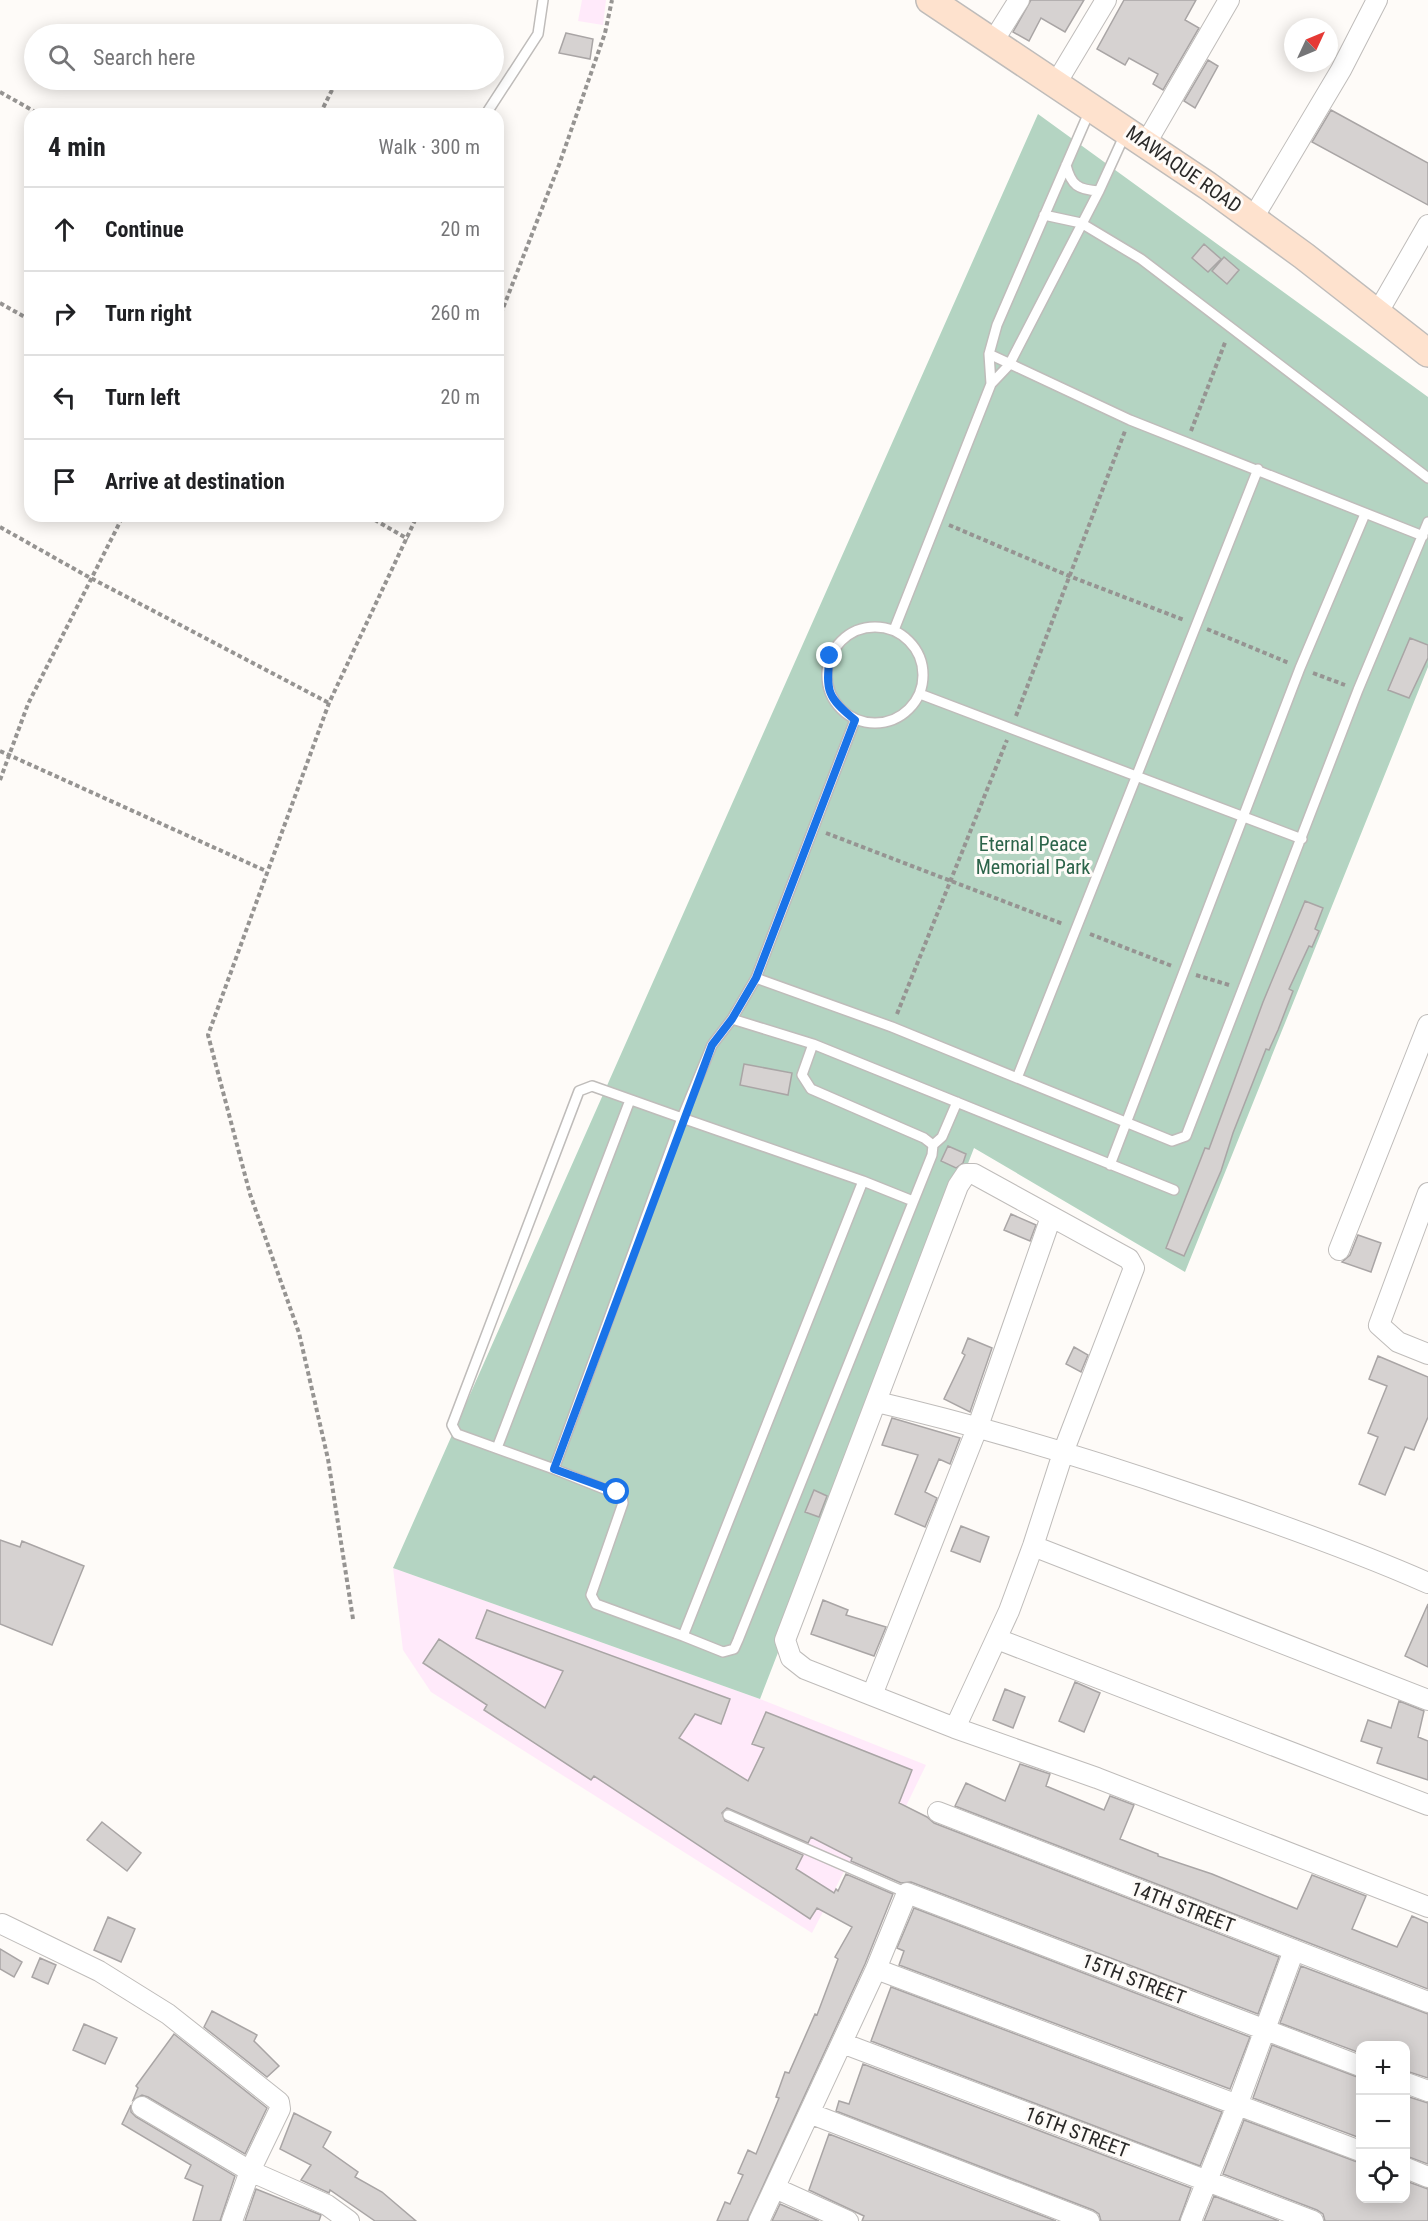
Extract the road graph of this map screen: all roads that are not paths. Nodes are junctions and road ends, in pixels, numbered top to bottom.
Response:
1 (543, 0) edge
2 (930, 0) edge
3 (1019, 0) edge
4 (1106, 0) edge
5 (1229, 0) edge
6 (1377, 0) edge
7 (992, 43) junction
8 (1055, 85) junction
9 (504, 86) edge
10 (502, 90) edge
11 (1092, 106) junction
12 (490, 108) edge
13 (1137, 136) junction
14 (1066, 165) junction
15 (1099, 191) junction
16 (1044, 215) junction
17 (1253, 218) junction
18 (1081, 223) junction
19 (1428, 225) edge
20 (1378, 312) junction
21 (1428, 353) edge
22 (989, 354) junction
23 (1009, 365) junction
24 (991, 384) junction
25 (1258, 469) junction
26 (1428, 478) edge
27 (1365, 514) junction
28 (1428, 522) edge
29 (1423, 536) junction
30 (894, 630) junction
31 (920, 694) junction
32 (855, 720) junction
33 (1136, 774) junction
34 (1244, 817) junction
35 (1302, 838) junction
36 (756, 978) junction
37 (732, 1019) junction
38 (1428, 1025) edge
39 (813, 1044) junction
40 (1017, 1078) junction
41 (630, 1100) junction
42 (957, 1102) junction
43 (682, 1119) junction
44 (1126, 1123) junction
45 (933, 1145) junction
46 (1110, 1165) junction
47 (863, 1180) junction
48 (1174, 1190) dead end
49 (1428, 1192) edge
50 (914, 1201) junction
51 (1051, 1217) junction
52 (1423, 1219) edge
53 (1340, 1250) dead end
54 (1428, 1354) edge
55 (878, 1402) junction
56 (978, 1425) junction
57 (497, 1448) junction
58 (1064, 1450) junction
59 (554, 1469) junction
60 (1034, 1546) junction
61 (1428, 1584) edge
62 (683, 1636) junction
63 (997, 1640) junction
64 (872, 1695) junction
65 (1428, 1700) edge
66 (954, 1728) junction
67 (1428, 1805) edge
68 (938, 1812) dead end
69 (728, 1815) dead end
70 (907, 1893) junction
71 (1428, 1907) edge
72 (2, 1924) dead end
73 (1294, 1950) junction
74 (876, 1969) junction
75 (1428, 2002) edge
76 (1266, 2030) junction
77 (842, 2043) junction
78 (1356, 2064) edge
79 (1410, 2084) edge
80 (1428, 2091) edge
81 (1238, 2103) junction
82 (142, 2108) dead end
83 (809, 2113) junction
84 (1356, 2149) edge
85 (1410, 2170) edge
86 (250, 2171) junction
87 (1428, 2177) edge
88 (1207, 2181) junction
89 (775, 2188) junction
90 (324, 2213) edge
91 (232, 2221) edge
92 (349, 2221) edge
93 (759, 2221) edge
94 (848, 2221) edge
95 (1089, 2221) edge
96 (1191, 2221) edge
97 (1313, 2221) edge

1 - 9 lane
2 - 7 main road, MAWAQUE ROAD
3 - 7 street
4 - 8 street
5 - 13 street
6 - 17 street
7 - 8 main road, MAWAQUE ROAD
8 - 11 main road, MAWAQUE ROAD
10 - 12 lane
11 - 13 main road, MAWAQUE ROAD
11 - 14 lane
13 - 15 lane
13 - 17 main road, MAWAQUE ROAD
14 - 15 lane
14 - 16 lane
15 - 18 lane
16 - 18 lane
16 - 22 lane
17 - 20 main road, MAWAQUE ROAD
18 - 23 lane
18 - 26 lane
19 - 20 street
20 - 21 main road, MAWAQUE ROAD
22 - 23 lane
22 - 24 lane
23 - 24 lane
23 - 25 lane
24 - 30 lane
25 - 27 lane
25 - 33 lane
27 - 29 lane
27 - 34 lane
28 - 29 lane
29 - 35 lane
30 - 31 lane
30 - 32 lane
31 - 32 lane
31 - 33 lane
32 - 36 lane
33 - 34 lane
33 - 40 lane
34 - 35 lane
34 - 44 lane
35 - 44 lane
36 - 37 lane
36 - 40 lane
37 - 39 lane
37 - 43 lane
38 - 53 street
39 - 42 lane
39 - 45 lane
40 - 44 lane
41 - 43 lane
41 - 57 lane
41 - 57 lane
42 - 45 lane
42 - 46 lane
43 - 47 lane
43 - 59 lane
44 - 46 lane
45 - 50 lane
46 - 48 lane
47 - 50 lane
47 - 62 lane
49 - 52 street
50 - 62 lane
51 - 55 street
51 - 56 street
51 - 58 street
52 - 54 street
55 - 56 street
55 - 64 street
56 - 58 street
56 - 64 street
57 - 59 lane
58 - 60 street
58 - 61 street
59 - 62 lane
60 - 63 street
60 - 65 street
63 - 66 street
63 - 67 street
64 - 66 street
66 - 71 street
68 - 73 street, 14TH STREET
69 - 70 lane
70 - 74 street
70 - 76 street, 15TH STREET
72 - 86 street
73 - 75 street, 14TH STREET
73 - 76 street
74 - 77 street
74 - 81 street
76 - 78 street, 15TH STREET
76 - 81 street
77 - 83 street
77 - 88 street, 16TH STREET
79 - 80 street
81 - 84 street
81 - 88 street
82 - 86 street
83 - 89 street
83 - 95 street
85 - 87 street
86 - 90 street
86 - 91 street
88 - 96 street
88 - 97 street, 16TH STREET
89 - 93 street
89 - 94 street
90 - 92 street

